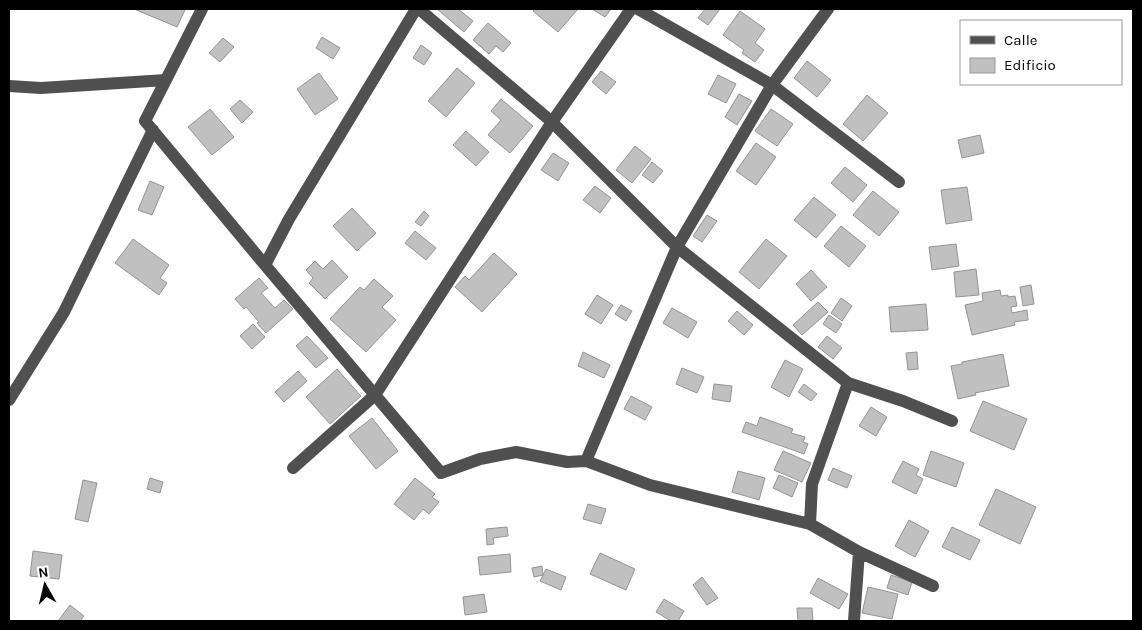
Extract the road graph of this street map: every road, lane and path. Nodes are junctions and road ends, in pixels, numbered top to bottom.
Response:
1 (202, 9) edge
2 (417, 9) edge
3 (631, 9) edge
4 (638, 9) edge
5 (828, 9) edge
6 (166, 80) junction
7 (772, 85) junction
8 (9, 86) edge
9 (552, 122) junction
10 (153, 130) junction
11 (899, 182) dead end
12 (677, 247) junction
13 (265, 265) junction
14 (848, 383) junction
15 (375, 395) junction
16 (9, 400) edge
17 (952, 421) dead end
18 (586, 461) junction
19 (293, 468) dead end
20 (810, 524) junction
21 (859, 552) junction
22 (933, 586) dead end
23 (854, 621) edge

1 - 6 street
2 - 9 street
2 - 13 street
3 - 9 street
4 - 7 street
5 - 7 street
6 - 8 street
6 - 10 street
7 - 11 street
7 - 12 street
9 - 12 street
9 - 15 street
10 - 13 street
10 - 16 street
12 - 14 street
12 - 18 street
13 - 15 street
14 - 17 street
14 - 20 street
15 - 18 street
15 - 19 street
18 - 20 street
20 - 21 street
21 - 22 street
21 - 23 street

